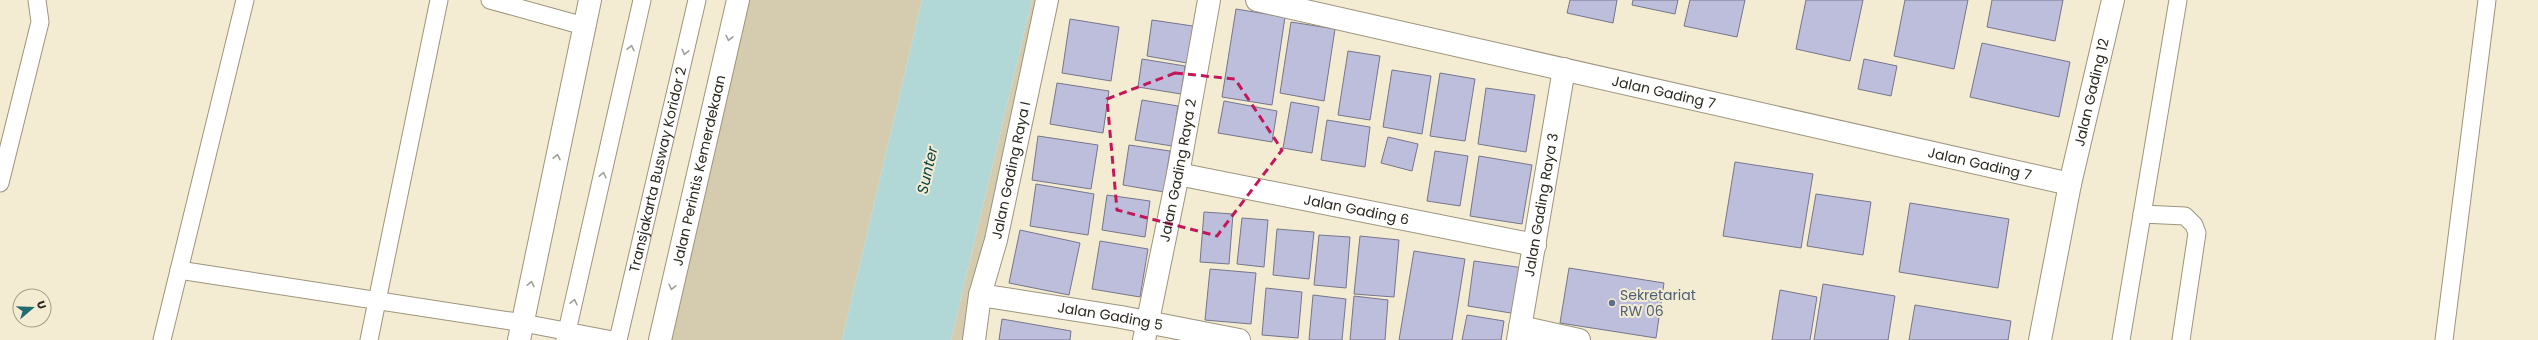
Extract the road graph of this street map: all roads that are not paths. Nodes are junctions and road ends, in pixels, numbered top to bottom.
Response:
1 (36, 0) edge
2 (245, 0) edge
3 (439, 0) edge
4 (490, 0) edge
5 (590, 0) edge
6 (642, 0) edge
7 (697, 0) edge
8 (738, 0) edge
9 (1048, 0) edge
10 (1209, 0) edge
11 (1257, 0) edge
12 (2113, 0) edge
13 (2178, 0) edge
14 (2487, 0) edge
15 (584, 26) junction
16 (1564, 69) junction
17 (1178, 174) junction
18 (0, 183) edge
19 (2070, 184) junction
20 (2142, 214) junction
21 (1535, 245) junction
22 (179, 270) junction
23 (980, 295) junction
24 (377, 301) junction
25 (521, 331) edge
26 (1145, 331) edge
27 (1519, 333) edge
28 (566, 336) edge
29 (162, 340) edge
30 (369, 340) edge
31 (613, 340) edge
32 (618, 340) edge
33 (660, 340) edge
34 (974, 340) edge
35 (1239, 340) edge
36 (1579, 340) edge
37 (2040, 340) edge
38 (2121, 340) edge
39 (2180, 340) edge
40 (2444, 340) edge

1 - 18 lane
2 - 22 lane
3 - 24 lane
4 - 15 lane
5 - 15 main road
28 -> 6 lane
7 -> 32 lane, Transjakarta Busway Koridor 2
8 -> 33 main road, Jalan Perintis Kemerdekaan
9 - 23 main road, Jalan Gading Raya I
10 - 17 main road, Jalan Gading Raya 2
11 - 16 main road, Jalan Gading 7
12 - 19 main road, Jalan Gading 12
13 - 20 lane
14 - 40 lane
25 -> 15 main road
16 - 19 main road, Jalan Gading 7
16 - 21 main road, Jalan Gading Raya 3
17 - 21 main road, Jalan Gading 6
17 - 26 main road, Jalan Gading Raya 2
19 - 37 main road, Jalan Gading 12
20 - 38 lane
20 - 39 lane
21 - 27 main road, Jalan Gading Raya 3
22 - 24 lane
22 - 29 lane
23 - 26 main road, Jalan Gading 5
23 - 34 main road, Jalan Gading Raya I
24 - 25 lane
24 - 30 lane
25 - 28 lane
26 - 35 main road, Jalan Gading 5
27 - 36 main road
28 - 31 lane

